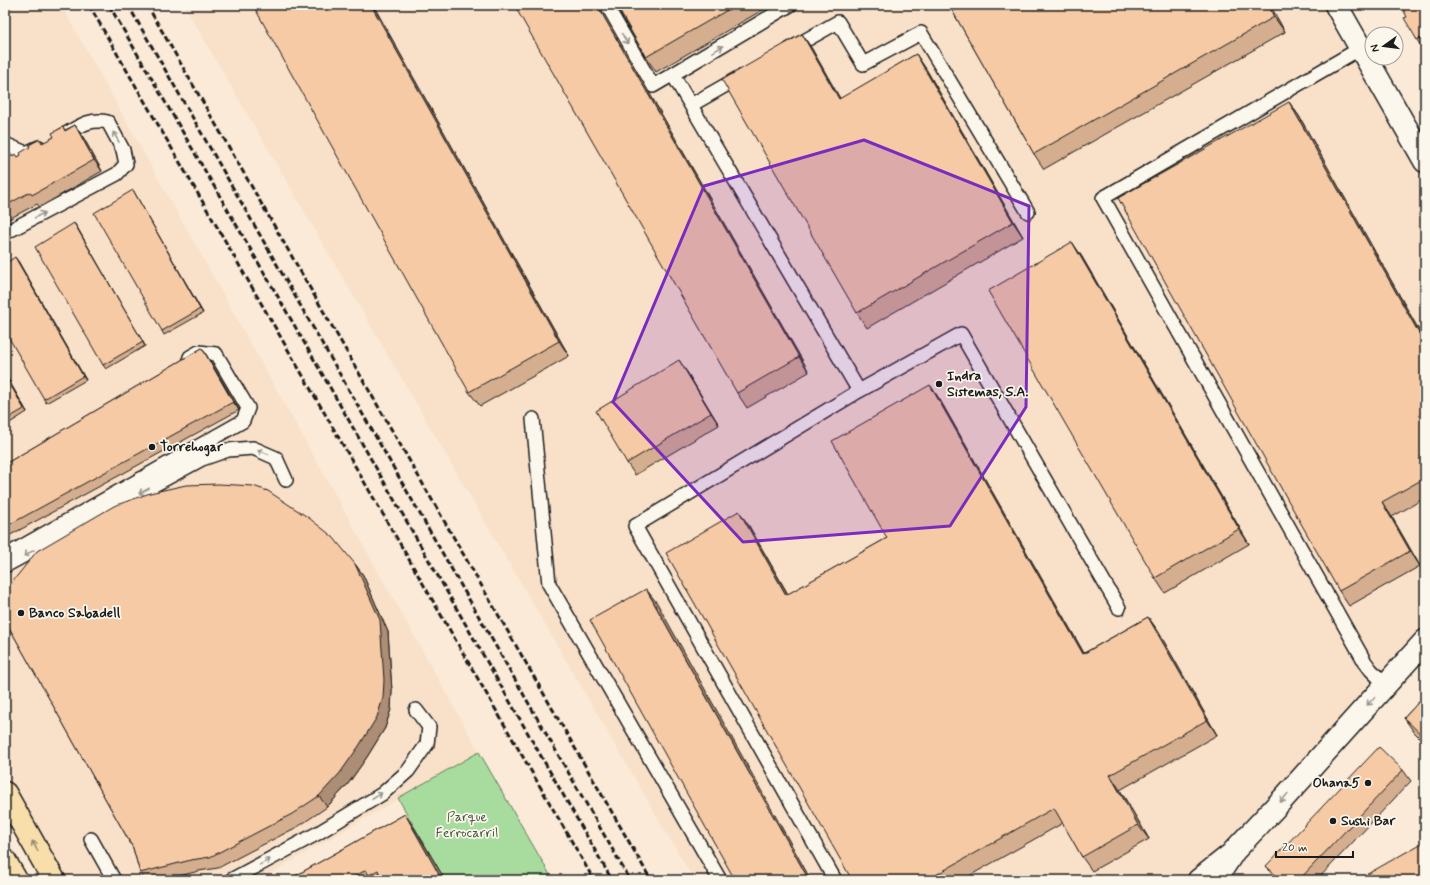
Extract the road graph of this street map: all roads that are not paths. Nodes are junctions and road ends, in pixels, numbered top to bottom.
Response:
1 (606, 5) edge
2 (790, 5) edge
3 (1336, 5) edge
4 (1361, 48) junction
5 (778, 56) edge
6 (751, 71) edge
7 (673, 75) junction
8 (691, 105) junction
9 (5, 144) edge
10 (1425, 161) edge
11 (1028, 212) dead end
12 (5, 233) edge
13 (180, 363) edge
14 (859, 391) junction
15 (533, 419) dead end
16 (286, 480) dead end
17 (5, 556) edge
18 (5, 566) edge
19 (1119, 608) dead end
20 (1425, 640) edge
21 (1385, 684) junction
22 (416, 710) dead end
23 (5, 793) edge
24 (91, 839) dead end
25 (1234, 851) junction
26 (5, 860) edge
27 (16, 880) edge
28 (54, 880) edge
29 (114, 880) edge
30 (230, 880) edge
31 (720, 880) edge
32 (835, 880) edge
33 (1199, 880) edge
34 (1215, 880) edge

1 -> 7 lane
7 -> 2 lane
3 - 4 street
4 - 10 street
4 - 21 lane
5 - 11 lane
6 - 8 lane
7 - 8 lane
8 - 14 lane
12 -> 9 lane
13 - 17 lane
14 - 19 lane
14 - 32 lane
15 - 31 lane
16 -> 18 lane
20 - 21 street
21 -> 25 street
30 -> 22 lane
28 -> 23 main road
24 - 29 lane
25 - 33 street
25 - 34 street
26 - 27 main road

